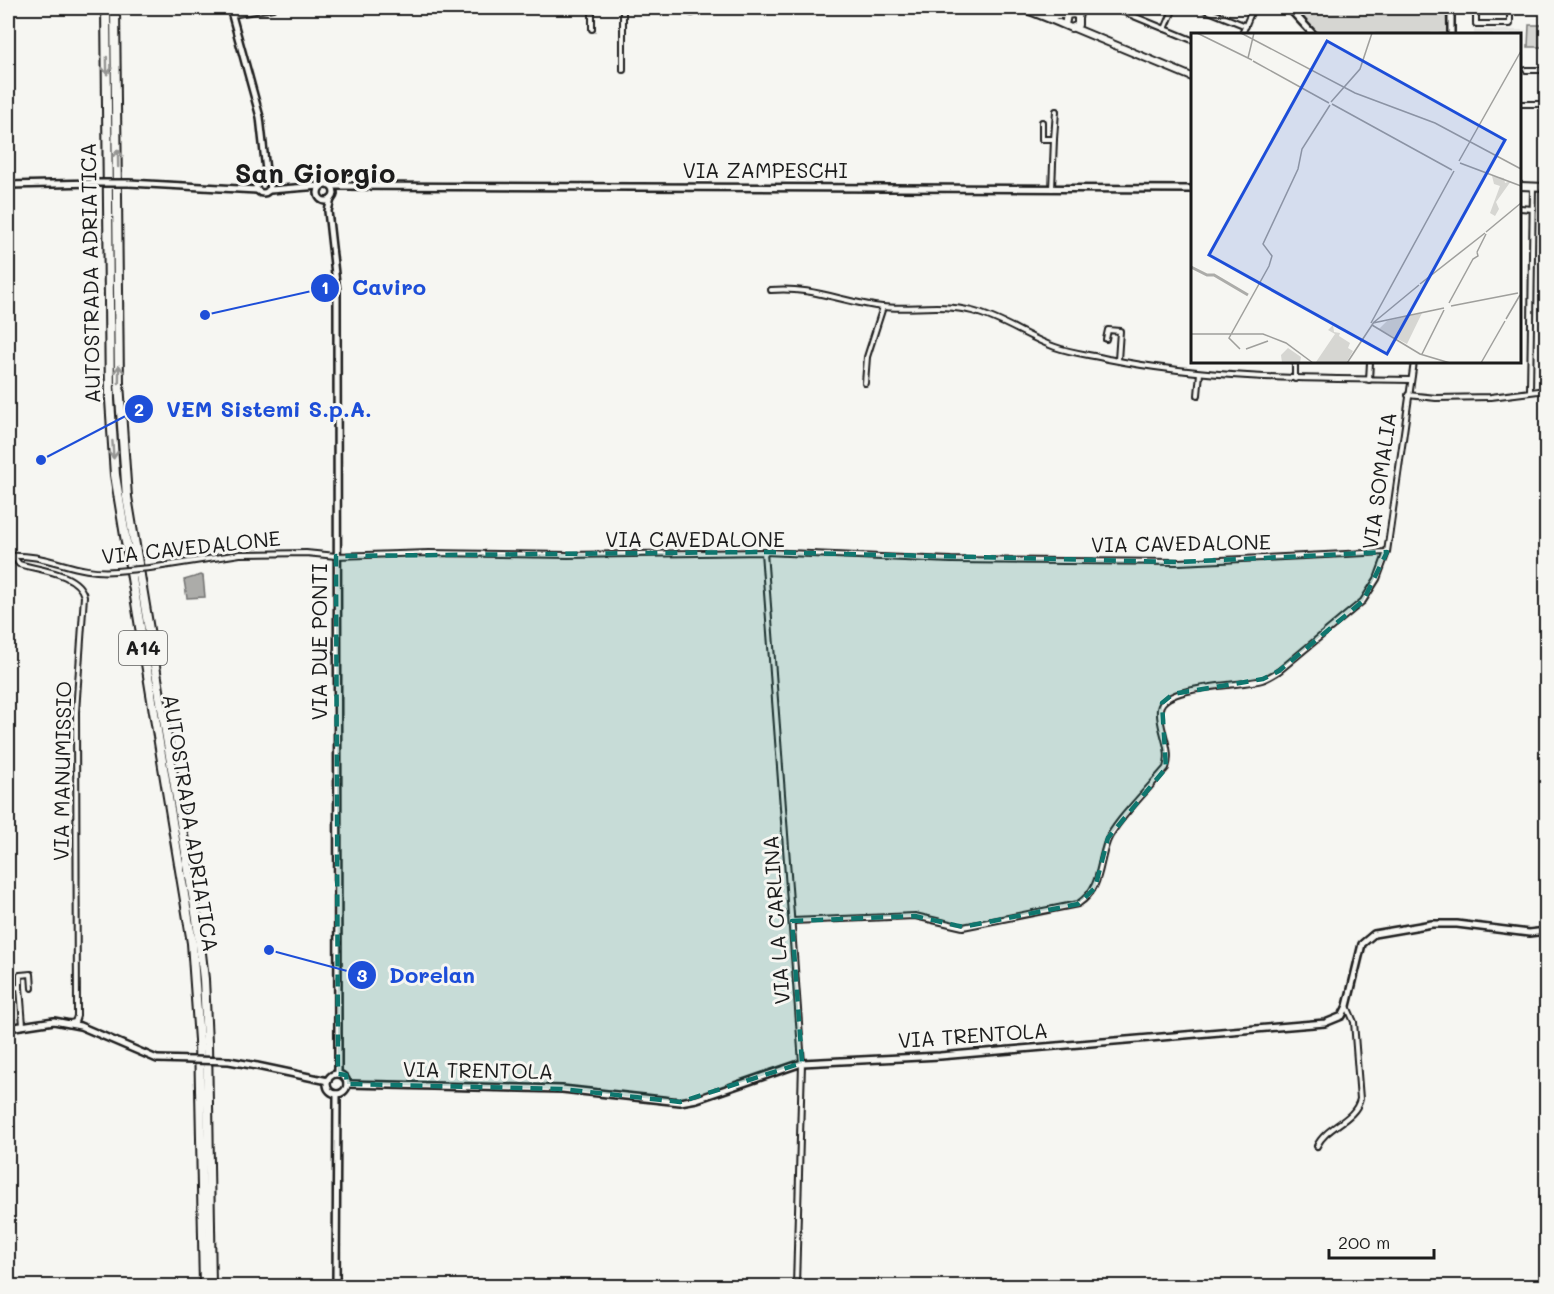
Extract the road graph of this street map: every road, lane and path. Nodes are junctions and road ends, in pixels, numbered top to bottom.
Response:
1 (106, 8) edge
2 (115, 8) edge
3 (230, 8) edge
4 (273, 8) edge
5 (592, 8) edge
6 (623, 8) edge
7 (692, 8) edge
8 (1021, 8) edge
9 (1081, 8) edge
10 (1114, 8) edge
11 (1174, 8) edge
12 (1201, 8) edge
13 (1253, 8) edge
14 (1289, 8) edge
15 (1451, 8) edge
16 (1476, 8) edge
17 (1510, 8) edge
18 (1071, 12) edge
19 (692, 13) dead end
20 (231, 15) junction
21 (1040, 15) junction
22 (1077, 23) junction
23 (1065, 25) junction
24 (1246, 26) junction
25 (592, 29) dead end
26 (1165, 29) junction
27 (1242, 33) edge
28 (1312, 33) edge
29 (1451, 33) edge
30 (1191, 40) edge
31 (623, 70) dead end
32 (1526, 70) dead end
33 (1546, 70) edge
34 (1191, 77) edge
35 (1521, 104) edge
36 (1546, 104) edge
37 (1056, 111) dead end
38 (1042, 122) dead end
39 (1054, 139) junction
40 (266, 168) junction
41 (258, 182) junction
42 (8, 185) edge
43 (269, 185) junction
44 (320, 186) junction
45 (1521, 186) edge
46 (312, 187) junction
47 (1533, 187) junction
48 (1546, 187) edge
49 (245, 188) junction
50 (334, 188) junction
51 (1052, 189) junction
52 (1191, 189) edge
53 (257, 190) junction
54 (317, 193) junction
55 (321, 200) junction
56 (331, 200) junction
57 (1521, 208) edge
58 (1533, 209) junction
59 (328, 211) junction
60 (771, 290) dead end
61 (883, 307) junction
62 (1106, 339) dead end
63 (1118, 360) junction
64 (1296, 363) edge
65 (1370, 363) edge
66 (1414, 363) edge
67 (1200, 373) junction
68 (1294, 379) junction
69 (1369, 380) junction
70 (1410, 380) junction
71 (865, 383) dead end
72 (1546, 390) edge
73 (1530, 391) junction
74 (1408, 394) junction
75 (1198, 395) dead end
76 (764, 552) junction
77 (1387, 552) junction
78 (8, 556) edge
79 (14, 556) junction
80 (336, 556) junction
81 (792, 921) junction
82 (1546, 931) edge
83 (21, 987) junction
84 (8, 988) edge
85 (32, 988) dead end
86 (1347, 1006) junction
87 (63, 1023) junction
88 (23, 1025) junction
89 (8, 1028) edge
90 (802, 1063) junction
91 (338, 1074) junction
92 (328, 1081) junction
93 (347, 1084) junction
94 (337, 1094) junction
95 (1317, 1146) dead end
96 (204, 1287) edge
97 (211, 1287) edge
98 (336, 1287) edge
99 (796, 1287) edge

1 -> 96 highway, AUTOSTRADA ADRIATICA / A14
97 -> 2 highway, AUTOSTRADA ADRIATICA / A14
3 - 20 street
4 - 20 street
5 - 25 street
6 - 31 street
7 - 19 street
8 - 21 main road
9 - 22 street
10 - 26 street
11 - 26 street
12 - 24 street
13 - 24 street
14 - 28 street
15 - 29 street
16 - 17 street
18 - 21 main road
18 - 22 main road
18 - 23 main road
20 - 40 street
21 - 23 main road
22 - 23 main road
22 - 34 main road
24 - 27 street
26 - 30 street
32 - 33 street
35 - 36 street
37 - 39 street
38 - 39 street
39 - 51 street
40 - 41 street
40 - 43 street
41 - 43 street
41 - 49 street
41 - 53 street
42 - 49 street, bridge
43 - 46 street
43 - 53 street
44 - 46 street
44 - 50 street, VIA ZAMPESCHI
44 - 54 street
45 - 47 main road
46 - 54 street
47 - 48 main road
47 - 58 street
49 - 53 street
50 - 51 street, VIA ZAMPESCHI
50 - 56 street, VIA DUE PONTI
51 - 52 street, VIA ZAMPESCHI
54 - 55 street, VIA DUE PONTI
55 - 56 street
55 - 59 street, VIA DUE PONTI
56 - 59 street, VIA DUE PONTI
57 - 58 street
58 - 73 street
59 - 80 street, VIA DUE PONTI
60 - 61 street
61 - 63 street
61 - 71 street
62 - 63 street
63 - 67 street
64 - 68 street
65 - 69 street
66 - 70 street, VIA SOMALIA
67 - 68 street
67 - 75 street
68 - 69 street
69 - 70 street
70 - 74 street, VIA SOMALIA
72 - 73 street
73 - 74 street
74 - 77 street, VIA SOMALIA
76 - 77 street, VIA CAVEDALONE
76 - 80 street, VIA CAVEDALONE
76 - 81 street, VIA LA CARLINA
77 - 81 street, VIA SOMALIA
78 - 79 street, VIA CAVEDALONE
79 - 80 street, VIA CAVEDALONE, bridge
79 - 87 street, VIA MANUMISSIO
80 - 91 street, VIA DUE PONTI
81 - 90 street, VIA LA CARLINA
82 - 86 street
83 - 84 street
83 - 85 street
83 - 88 street
86 - 90 street, VIA TRENTOLA
86 - 95 street
87 - 88 street
87 - 92 street, bridge
88 - 89 street
90 - 93 street, VIA TRENTOLA
90 - 99 street, VIA LA CARLINA
91 - 92 street
91 - 93 street
92 - 94 street
93 - 94 street
94 - 98 street

